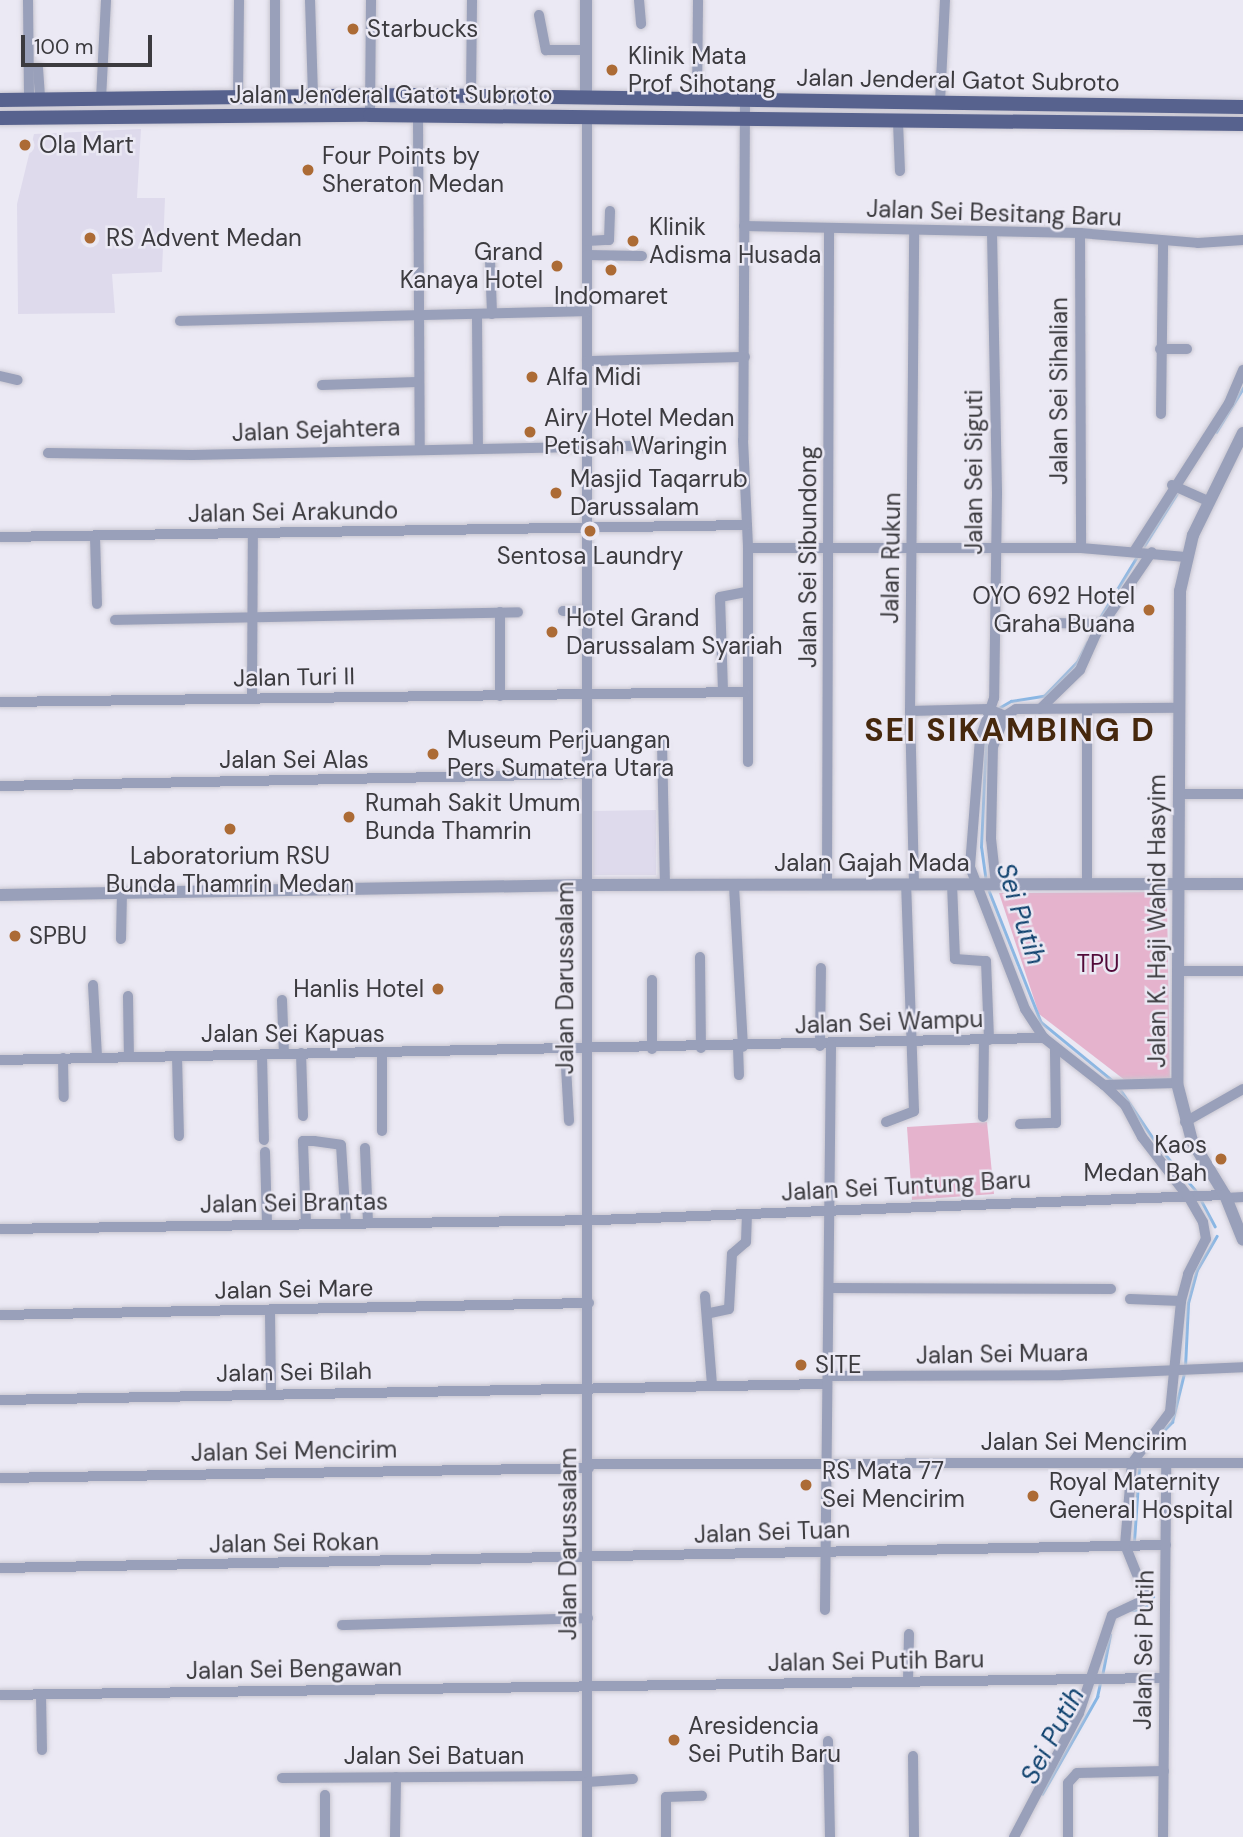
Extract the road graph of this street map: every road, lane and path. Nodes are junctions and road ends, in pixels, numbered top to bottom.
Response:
1 (28, 0) edge
2 (106, 0) edge
3 (239, 0) edge
4 (275, 0) edge
5 (310, 0) edge
6 (371, 0) edge
7 (472, 0) edge
8 (586, 0) edge
9 (639, 0) edge
10 (698, 0) edge
11 (945, 0) edge
12 (540, 16) dead end
13 (641, 24) dead end
14 (586, 50) junction
15 (38, 68) dead end
16 (369, 95) junction
17 (313, 96) junction
18 (471, 96) junction
19 (238, 97) junction
20 (275, 97) junction
21 (586, 98) junction
22 (697, 98) junction
23 (101, 99) junction
24 (0, 100) edge
25 (34, 100) junction
26 (745, 100) junction
27 (940, 103) junction
28 (1243, 107) edge
29 (370, 115) junction
30 (418, 115) junction
31 (0, 118) edge
32 (587, 118) junction
33 (745, 119) junction
34 (940, 121) junction
35 (898, 122) junction
36 (1243, 124) edge
37 (901, 171) dead end
38 (610, 211) dead end
39 (744, 226) junction
40 (829, 230) junction
41 (914, 232) junction
42 (992, 233) junction
43 (1080, 233) junction
44 (1243, 240) edge
45 (587, 241) junction
46 (1163, 241) junction
47 (587, 255) junction
48 (642, 256) dead end
49 (490, 259) dead end
50 (586, 311) junction
51 (477, 314) junction
52 (492, 314) junction
53 (419, 315) junction
54 (180, 321) dead end
55 (1160, 349) junction
56 (1186, 349) dead end
57 (745, 357) junction
58 (587, 361) junction
59 (1243, 370) edge
60 (0, 376) edge
61 (18, 380) dead end
62 (417, 383) junction
63 (322, 385) dead end
64 (1161, 414) dead end
65 (1243, 433) edge
66 (662, 445) dead end
67 (420, 448) junction
68 (478, 449) junction
69 (586, 449) junction
70 (48, 453) dead end
71 (1177, 488) junction
72 (1208, 502) junction
73 (747, 525) junction
74 (586, 528) junction
75 (253, 533) junction
76 (0, 537) edge
77 (95, 537) junction
78 (748, 548) junction
79 (829, 548) junction
80 (912, 548) junction
81 (1082, 548) junction
82 (996, 549) junction
83 (1143, 551) junction
84 (1186, 557) junction
85 (745, 592) junction
86 (97, 604) dead end
87 (563, 611) dead end
88 (587, 611) junction
89 (499, 612) junction
90 (518, 612) dead end
91 (251, 615) junction
92 (115, 620) dead end
93 (1053, 623) dead end
94 (1100, 624) junction
95 (723, 692) junction
96 (745, 692) junction
97 (588, 695) junction
98 (500, 696) junction
99 (253, 698) junction
100 (0, 702) edge
101 (1178, 708) junction
102 (1040, 709) junction
103 (1087, 709) junction
104 (910, 711) junction
105 (996, 712) junction
106 (662, 743) dead end
107 (748, 762) dead end
108 (589, 774) junction
109 (0, 786) edge
110 (1178, 794) junction
111 (1243, 794) edge
112 (827, 884) junction
113 (910, 884) junction
114 (952, 884) junction
115 (975, 884) junction
116 (994, 884) junction
117 (1087, 884) junction
118 (1178, 884) junction
119 (1243, 884) edge
120 (585, 885) junction
121 (665, 885) junction
122 (734, 886) junction
123 (122, 893) junction
124 (0, 895) edge
125 (121, 939) dead end
126 (700, 957) dead end
127 (821, 968) dead end
128 (1177, 971) junction
129 (1243, 971) edge
130 (652, 980) dead end
131 (93, 985) dead end
132 (128, 996) dead end
133 (282, 1000) dead end
134 (1044, 1038) junction
135 (987, 1040) junction
136 (910, 1041) junction
137 (825, 1046) junction
138 (740, 1047) junction
139 (701, 1048) junction
140 (565, 1049) junction
141 (586, 1049) junction
142 (652, 1049) junction
143 (1055, 1050) junction
144 (301, 1053) junction
145 (284, 1054) junction
146 (382, 1054) junction
147 (262, 1055) junction
148 (177, 1056) junction
149 (97, 1057) junction
150 (129, 1057) junction
151 (64, 1058) junction
152 (0, 1060) edge
153 (739, 1075) dead end
154 (1177, 1083) junction
155 (1107, 1085) junction
156 (1243, 1089) edge
157 (64, 1097) dead end
158 (303, 1116) dead end
159 (983, 1117) dead end
160 (569, 1121) dead end
161 (886, 1122) dead end
162 (1185, 1122) junction
163 (1020, 1124) dead end
164 (382, 1131) dead end
165 (179, 1136) dead end
166 (264, 1140) dead end
167 (365, 1148) dead end
168 (265, 1152) dead end
169 (1226, 1196) junction
170 (1196, 1197) junction
171 (1243, 1197) edge
172 (830, 1211) junction
173 (747, 1214) junction
174 (589, 1220) junction
175 (368, 1223) junction
176 (267, 1224) junction
177 (306, 1224) junction
178 (346, 1224) junction
179 (0, 1229) edge
180 (1243, 1240) edge
181 (829, 1288) junction
182 (1111, 1289) dead end
183 (705, 1296) dead end
184 (1130, 1299) dead end
185 (1181, 1301) junction
186 (589, 1303) junction
187 (270, 1312) junction
188 (710, 1313) junction
189 (0, 1315) edge
190 (1243, 1367) edge
191 (1177, 1371) junction
192 (827, 1380) junction
193 (712, 1385) junction
194 (589, 1387) junction
195 (271, 1393) junction
196 (0, 1400) edge
197 (827, 1463) junction
198 (1137, 1463) junction
199 (1166, 1463) junction
200 (1243, 1463) edge
201 (589, 1466) junction
202 (0, 1478) edge
203 (1132, 1545) junction
204 (1166, 1545) junction
205 (825, 1550) junction
206 (589, 1559) junction
207 (0, 1568) edge
208 (825, 1610) dead end
209 (589, 1618) junction
210 (342, 1625) dead end
211 (909, 1634) dead end
212 (1164, 1678) junction
213 (1087, 1680) junction
214 (908, 1682) junction
215 (588, 1684) junction
216 (41, 1694) junction
217 (0, 1695) edge
218 (828, 1741) dead end
219 (42, 1750) dead end
220 (914, 1756) dead end
221 (1164, 1771) junction
222 (396, 1777) junction
223 (282, 1778) dead end
224 (587, 1779) junction
225 (633, 1779) dead end
226 (324, 1795) dead end
227 (702, 1796) dead end
228 (325, 1837) edge
229 (395, 1837) edge
230 (587, 1837) edge
231 (666, 1837) edge
232 (830, 1837) edge
233 (914, 1837) edge
234 (1014, 1837) edge
235 (1068, 1837) edge
236 (1163, 1837) edge

1 - 25 street
2 - 23 street
3 - 19 street
4 - 20 street
5 - 17 street
6 - 16 street
7 - 18 street
8 - 14 street
9 - 13 street
10 - 22 street
11 - 27 street
12 - 14 street
14 - 21 street
15 - 25 street
16 - 17 main road, Jalan Jenderal Gatot Subroto
16 - 18 main road, Jalan Jenderal Gatot Subroto
16 - 29 street
17 - 20 main road, Jalan Jenderal Gatot Subroto
18 - 21 main road, Jalan Jenderal Gatot Subroto
19 - 20 main road, Jalan Jenderal Gatot Subroto
19 - 23 main road, Jalan Jenderal Gatot Subroto
21 - 22 main road, Jalan Jenderal Gatot Subroto
21 - 32 main road
22 - 26 main road, Jalan Jenderal Gatot Subroto
23 - 25 main road, Jalan Jenderal Gatot Subroto
24 - 25 main road, Jalan Jenderal Gatot Subroto
26 - 27 main road, Jalan Jenderal Gatot Subroto
26 - 33 street
27 - 28 main road, Jalan Jenderal Gatot Subroto
27 - 34 main road
29 - 30 main road, Jalan Jenderal Gatot Subroto
29 - 31 main road, Jalan Jenderal Gatot Subroto
30 - 32 main road, Jalan Jenderal Gatot Subroto
30 - 53 street
32 - 33 main road, Jalan Jenderal Gatot Subroto
32 - 45 street, Jalan Darussalam
33 - 35 main road, Jalan Jenderal Gatot Subroto
33 - 39 street
34 - 35 main road, Jalan Jenderal Gatot Subroto
34 - 36 main road, Jalan Jenderal Gatot Subroto
35 - 37 street
38 - 45 street
39 - 40 street, Jalan Sei Besitang Baru
39 - 57 street
40 - 41 street, Jalan Sei Besitang Baru
40 - 79 street, Jalan Sei Sibundong
41 - 42 street, Jalan Sei Besitang Baru
41 - 80 street, Jalan Rukun
42 - 43 street, Jalan Sei Besitang Baru
42 - 82 street, Jalan Sei Siguti
43 - 46 street, Jalan Sei Besitang Baru
43 - 81 street, Jalan Sei Sihalian
44 - 46 street, Jalan Sei Besitang Baru
45 - 47 street, Jalan Darussalam
46 - 55 street
47 - 48 street
47 - 50 street, Jalan Darussalam
49 - 52 street
50 - 52 street
50 - 58 street, Jalan Darussalam
51 - 52 street
51 - 53 street
51 - 68 street
53 - 54 street
53 - 62 street
55 - 56 street
55 - 64 street
57 - 58 street
57 - 73 street
58 - 69 street, Jalan Darussalam
59 - 71 street
60 - 61 street
62 - 63 street
62 - 67 street
65 - 72 street, Jalan K. Haji Wahid Hasyim
66 - 69 street, Jalan Sejahtera
67 - 68 street, Jalan Sejahtera
67 - 70 street, Jalan Sejahtera
68 - 69 street, Jalan Sejahtera
69 - 74 street, Jalan Darussalam
71 - 72 street
71 - 83 street
72 - 84 street, Jalan K. Haji Wahid Hasyim
73 - 74 street, Jalan Sei Arakundo
73 - 78 street
74 - 75 street, Jalan Sei Arakundo
74 - 88 street, Jalan Darussalam
75 - 77 street, Jalan Sei Arakundo
75 - 91 street
76 - 77 street, Jalan Sei Arakundo
77 - 86 street
78 - 79 street
78 - 85 street
79 - 80 street
79 - 112 street, Jalan Sei Sibundong
80 - 82 street
80 - 104 street, Jalan Rukun
81 - 82 street
81 - 83 street
82 - 105 street, Jalan Sei Siguti
83 - 84 street
83 - 94 street
84 - 101 street, Jalan K. Haji Wahid Hasyim
85 - 95 street
85 - 96 street
87 - 88 street
88 - 97 street, Jalan Darussalam
89 - 90 street
89 - 91 street
89 - 98 street
91 - 92 street
91 - 99 street
93 - 94 street
94 - 102 street
95 - 96 street, Jalan Turi II
95 - 97 street, Jalan Turi II
96 - 107 street
97 - 98 street, Jalan Turi II
97 - 108 street, Jalan Darussalam
98 - 99 street, Jalan Turi II
99 - 100 street, Jalan Turi II
101 - 103 street
101 - 110 street, Jalan K. Haji Wahid Hasyim
102 - 103 street
102 - 105 street
103 - 117 street
104 - 105 street
104 - 113 street, Jalan Rukun
105 - 115 street
105 - 116 street
106 - 121 street
108 - 109 street, Jalan Sei Alas
108 - 120 street, Jalan Darussalam
110 - 111 street
110 - 118 street, Jalan K. Haji Wahid Hasyim
112 - 113 street, Jalan Gajah Mada
112 - 122 street, Jalan Gajah Mada
113 - 114 street, Jalan Gajah Mada
113 - 136 street, Jalan Rukun
114 - 115 street, Jalan Gajah Mada
114 - 135 street
115 - 116 street, Jalan Gajah Mada
115 - 134 street
116 - 117 street, Jalan Gajah Mada
117 - 118 street, Jalan Gajah Mada
118 - 119 street, Jalan Gajah Mada
118 - 128 street, Jalan K. Haji Wahid Hasyim
120 - 121 street, Jalan Gajah Mada
120 - 123 street, Jalan Gajah Mada
120 - 141 street, Jalan Darussalam
121 - 122 street, Jalan Gajah Mada
122 - 138 street
123 - 124 street, Jalan Gajah Mada
123 - 125 street
126 - 139 street
127 - 137 street
128 - 129 street
128 - 154 street, Jalan K. Haji Wahid Hasyim
130 - 142 street
131 - 149 street
132 - 150 street
133 - 145 street
134 - 135 street, Jalan Sei Wampu
134 - 143 street
135 - 136 street, Jalan Sei Wampu
135 - 159 street
136 - 137 street, Jalan Sei Wampu
136 - 161 street, Jalan Rukun
137 - 138 street, Jalan Sei Wampu
137 - 172 street
138 - 139 street, Jalan Sei Wampu
138 - 153 street
139 - 142 street, Jalan Sei Wampu
140 - 141 street, Jalan Sei Kapuas
140 - 146 street, Jalan Sei Kapuas
140 - 160 street
141 - 142 street, Jalan Sei Wampu
141 - 174 street, Jalan Darussalam
143 - 155 street
143 - 163 street
144 - 145 street, Jalan Sei Kapuas
144 - 146 street, Jalan Sei Kapuas
144 - 158 street
145 - 147 street, Jalan Sei Kapuas
146 - 164 street
147 - 148 street, Jalan Sei Kapuas
147 - 166 street
148 - 150 street, Jalan Sei Kapuas
148 - 165 street
149 - 150 street, Jalan Sei Kapuas
149 - 151 street, Jalan Sei Kapuas
151 - 152 street, Jalan Sei Kapuas
151 - 157 street
154 - 155 street
154 - 162 street, Jalan K. Haji Wahid Hasyim
155 - 170 street
156 - 162 street
162 - 169 street, Jalan K. Haji Wahid Hasyim
167 - 175 street
168 - 176 street
169 - 170 street, Jalan Sei Tuntung Baru
169 - 171 street, Jalan Sei Tuntung Baru
169 - 180 street, Jalan K. Haji Wahid Hasyim
170 - 172 street, Jalan Sei Tuntung Baru
170 - 185 street
172 - 173 street, Jalan Sei Tuntung Baru
172 - 181 street
173 - 174 street, Jalan Sei Tuntung Baru
173 - 188 street
174 - 175 street, Jalan Sei Brantas
174 - 186 street, Jalan Darussalam
175 - 178 street, Jalan Sei Brantas
176 - 177 street, Jalan Sei Brantas
176 - 179 street, Jalan Sei Brantas
177 - 178 street, Jalan Sei Brantas
177 - 178 street
181 - 182 street
181 - 192 street
183 - 188 street
184 - 185 street
185 - 191 street
186 - 187 street, Jalan Sei Mare
186 - 194 street, Jalan Darussalam
187 - 189 street, Jalan Sei Mare
187 - 195 street
188 - 193 street
190 - 191 street, Jalan Sei Muara
191 - 192 street, Jalan Sei Muara
191 - 198 street
192 - 193 street, Jalan Sei Muara
192 - 197 street
193 - 194 street, Jalan Sei Bilah
194 - 195 street, Jalan Sei Bilah
194 - 201 street, Jalan Darussalam
195 - 196 street, Jalan Sei Bilah
197 - 198 street, Jalan Sei Mencirim
197 - 201 street, Jalan Sei Mencirim
197 - 205 street
198 - 199 street, Jalan Sei Mencirim
198 - 203 street
199 - 200 street, Jalan Sei Mencirim
199 - 204 street, Jalan Sei Putih
201 - 202 street, Jalan Sei Mencirim
201 - 206 street, Jalan Darussalam
203 - 204 street, Jalan Sei Tuan
203 - 205 street, Jalan Sei Tuan
203 - 213 street
204 - 212 street, Jalan Sei Putih
205 - 206 street, Jalan Sei Tuan
205 - 208 street
206 - 207 street, Jalan Sei Rokan
206 - 209 street, Jalan Darussalam
209 - 210 street
209 - 215 street, Jalan Darussalam
211 - 214 street
212 - 213 street, Jalan Sei Putih Baru
212 - 221 street, Jalan Sei Putih
213 - 214 street, Jalan Sei Putih Baru
213 - 234 street
214 - 215 street, Jalan Sei Putih Baru
215 - 216 street, Jalan Sei Bengawan
215 - 224 street, Jalan Darussalam
216 - 217 street, Jalan Sei Bengawan
216 - 219 street
218 - 232 street
220 - 233 street
221 - 235 street
221 - 236 street, Jalan Sei Putih
222 - 223 street, Jalan Sei Batuan
222 - 224 street, Jalan Sei Batuan
222 - 229 street
224 - 225 street, Jalan Sei Batuan
224 - 230 street, Jalan Darussalam
226 - 228 street
227 - 231 street

